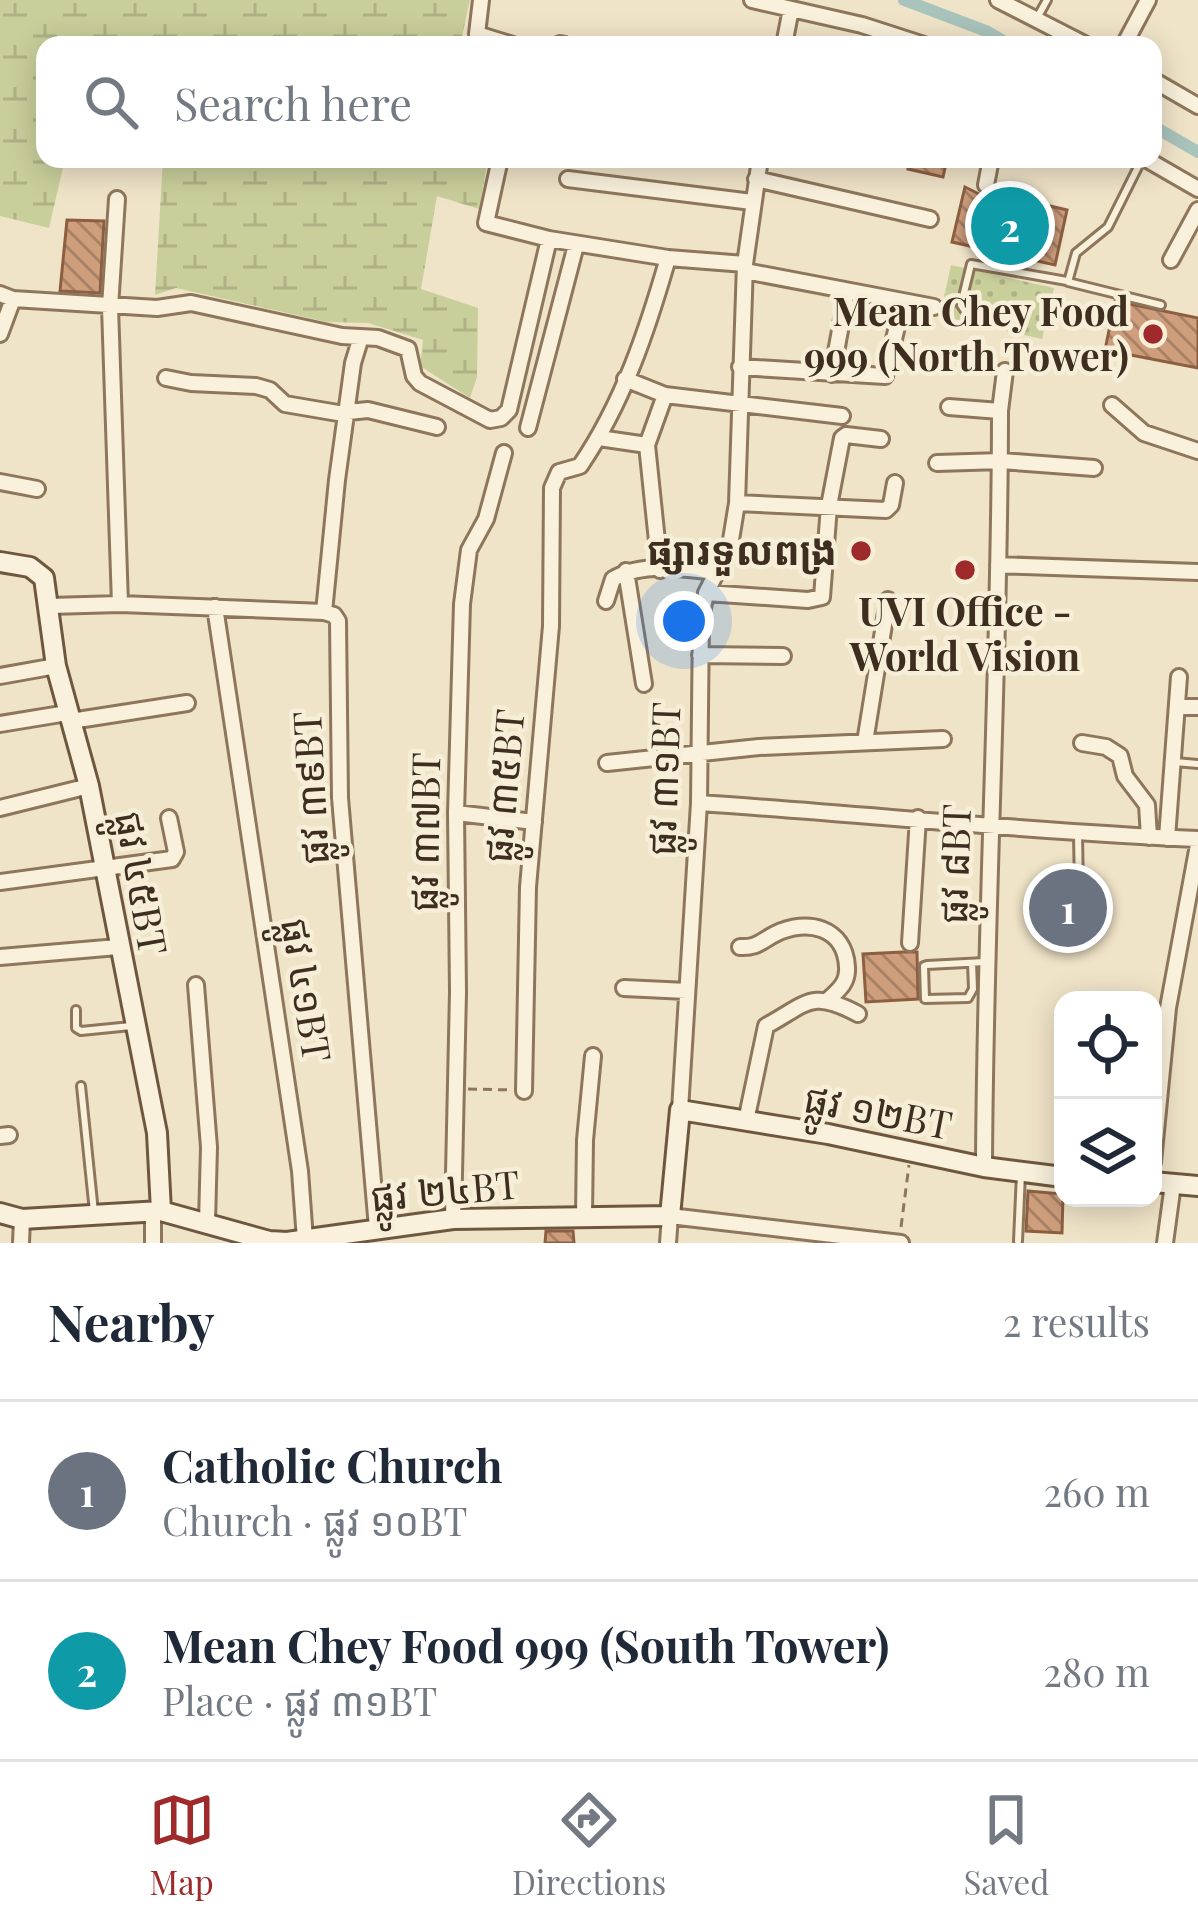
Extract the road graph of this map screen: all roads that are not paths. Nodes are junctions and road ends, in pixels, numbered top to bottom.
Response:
1 (481, 0) edge
2 (752, 0) edge
3 (998, 0) edge
4 (1047, 0) edge
5 (1148, 0) edge
6 (791, 9) junction
7 (1036, 20) junction
8 (484, 36) edge
9 (786, 36) edge
10 (896, 36) edge
11 (1068, 36) edge
12 (1129, 36) edge
13 (1162, 84) edge
14 (1162, 85) edge
15 (1198, 92) edge
16 (1198, 106) edge
17 (498, 168) edge
18 (758, 168) edge
19 (990, 168) edge
20 (1139, 168) edge
21 (1160, 168) edge
22 (568, 179) dead end
23 (756, 179) junction
24 (986, 185) dead end
25 (1198, 189) edge
26 (117, 199) dead end
27 (752, 202) junction
28 (1198, 210) edge
29 (930, 219) dead end
30 (549, 239) junction
31 (576, 245) junction
32 (668, 258) junction
33 (1171, 260) dead end
34 (745, 268) junction
35 (1068, 282) junction
36 (847, 292) junction
37 (7, 296) edge
38 (903, 302) junction
39 (1160, 305) dead end
40 (110, 307) junction
41 (934, 307) dead end
42 (1010, 322) dead end
43 (0, 334) edge
44 (361, 337) junction
45 (740, 367) junction
46 (1005, 371) dead end
47 (832, 374) junction
48 (166, 378) dead end
49 (625, 380) junction
50 (665, 395) junction
51 (1112, 405) dead end
52 (737, 406) junction
53 (949, 406) dead end
54 (1000, 411) junction
55 (348, 413) junction
56 (842, 416) dead end
57 (437, 427) dead end
58 (528, 428) dead end
59 (599, 438) junction
60 (881, 439) dead end
61 (647, 445) junction
62 (1198, 451) edge
63 (504, 453) dead end
64 (1001, 461) junction
65 (937, 463) dead end
66 (1094, 468) dead end
67 (0, 482) edge
68 (895, 483) dead end
69 (38, 489) dead end
70 (737, 503) junction
71 (829, 506) junction
72 (0, 562) edge
73 (998, 565) junction
74 (660, 570) junction
75 (626, 571) junction
76 (716, 572) junction
77 (1198, 572) edge
78 (706, 593) junction
79 (888, 600) dead end
80 (606, 601) dead end
81 (120, 604) junction
82 (50, 606) junction
83 (215, 607) junction
84 (324, 612) junction
85 (700, 655) junction
86 (783, 656) dead end
87 (56, 666) junction
88 (0, 676) edge
89 (1179, 677) dead end
90 (644, 684) dead end
91 (187, 704) dead end
92 (1180, 707) junction
93 (1198, 707) edge
94 (69, 717) junction
95 (0, 724) edge
96 (943, 739) dead end
97 (865, 742) junction
98 (1082, 742) dead end
99 (699, 754) junction
100 (1175, 762) junction
101 (607, 763) dead end
102 (1198, 764) edge
103 (89, 787) junction
104 (699, 802) junction
105 (0, 808) edge
106 (456, 813) junction
107 (169, 818) dead end
108 (918, 818) junction
109 (534, 822) junction
110 (989, 826) junction
111 (1078, 835) junction
112 (1149, 837) junction
113 (1168, 838) junction
114 (1198, 842) edge
115 (106, 868) junction
116 (0, 882) edge
117 (1079, 889) dead end
118 (910, 943) dead end
119 (740, 946) dead end
120 (118, 947) junction
121 (0, 957) edge
122 (979, 963) junction
123 (196, 985) dead end
124 (624, 988) dead end
125 (687, 991) junction
126 (829, 999) junction
127 (76, 1010) dead end
128 (858, 1014) dead end
129 (135, 1025) junction
130 (593, 1056) dead end
131 (81, 1086) dead end
132 (524, 1090) road end
133 (1159, 1099) edge
134 (680, 1110) junction
135 (746, 1121) junction
136 (984, 1167) junction
137 (1021, 1172) junction
138 (1054, 1176) edge
139 (1163, 1183) edge
140 (1198, 1186) edge
141 (157, 1211) junction
142 (94, 1213) junction
143 (0, 1214) edge
144 (584, 1215) junction
145 (670, 1216) junction
146 (22, 1219) junction
147 (453, 1219) junction
148 (207, 1222) junction
149 (378, 1236) edge
150 (304, 1240) edge
151 (1018, 1241) edge
152 (901, 1242) edge
153 (21, 1243) edge
154 (153, 1243) edge
155 (668, 1243) edge
156 (1165, 1243) edge

1 - 8 street
2 - 6 street
3 - 7 street
4 - 7 lane
5 - 12 street
6 - 9 street
6 - 10 street
7 - 11 street
13 - 15 street
14 - 16 street
17 - 30 street
18 - 23 street, ផ្លូវ ៣១BT
19 - 24 street
20 - 35 lane
21 - 25 street
22 - 27 street
23 - 27 street, ផ្លូវ ៣១BT
23 - 29 street
26 - 40 street
27 - 34 street, ផ្លូវ ៣១BT
28 - 33 street
30 - 31 street
30 - 44 street
31 - 32 street
31 - 58 street
32 - 34 street
32 - 49 street
34 - 36 street
34 - 45 street, ផ្លូវ ៣១BT
35 - 39 lane
35 - 42 lane
36 - 38 street
36 - 47 street
37 - 40 street
37 - 43 street
38 - 41 street
38 - 47 street
40 - 44 street
40 - 81 street
44 - 55 street
45 - 47 street
45 - 52 street, ផ្លូវ ៣១BT
46 - 54 street, ផ្លូវ ៨BT
48 - 55 street
49 - 50 street
49 - 59 street
50 - 52 street
50 - 61 street
51 - 62 street
52 - 56 street
52 - 70 street, ផ្លូវ ៣១BT
53 - 54 street
54 - 64 street, ផ្លូវ ៨BT
55 - 57 street
55 - 84 street
59 - 61 street
59 - 109 street, ផ្លូវ ៣៥BT
60 - 71 street
61 - 74 street
63 - 106 street, ផ្លូវ ៣៧BT
64 - 65 street
64 - 66 street
64 - 73 street, ផ្លូវ ៨BT
67 - 69 street
68 - 71 street
70 - 71 street
70 - 76 street, ផ្លូវ ៣១BT
71 - 78 street
72 - 82 street, ផ្លូវ ៤៥BT
73 - 77 street
73 - 110 street, ផ្លូវ ៨BT
74 - 75 street
74 - 76 street
75 - 80 street
75 - 90 street
76 - 78 street, ផ្លូវ ៣១BT
78 - 85 street, ផ្លូវ ៣១BT
79 - 97 street
81 - 82 street
81 - 83 street
82 - 87 street, ផ្លូវ ៤៥BT
83 - 84 street
83 - 150 street, ផ្លូវ ៤១BT
84 - 149 street, ផ្លូវ ៣៩BT
85 - 86 street
85 - 99 street, ផ្លូវ ៣១BT
87 - 88 street
87 - 94 street, ផ្លូវ ៤៥BT
89 - 92 street
91 - 94 street
92 - 93 street
92 - 100 street
94 - 95 street
94 - 103 street, ផ្លូវ ៤៥BT
96 - 97 street
97 - 99 street
98 - 112 street
99 - 101 street
99 - 104 street, ផ្លូវ ៣១BT
100 - 102 lane
100 - 113 street
103 - 105 street
103 - 115 street, ផ្លូវ ៤៥BT
104 - 108 street
104 - 125 street, ផ្លូវ ៣១BT
106 - 109 street
106 - 147 street, ផ្លូវ ៣៧BT
107 - 115 street
108 - 110 street
108 - 118 street
109 - 132 street, ផ្លូវ ៣៥BT
110 - 111 street
110 - 122 street, ផ្លូវ ៨BT
111 - 112 street
111 - 117 lane
112 - 113 street
113 - 114 street
114 - 133 street
115 - 116 street
115 - 120 street, ផ្លូវ ៤៥BT
119 - 126 street
120 - 121 street
120 - 129 street, ផ្លូវ ៤៥BT
122 - 122 lane
122 - 136 street, ផ្លូវ ៨BT
123 - 148 street
124 - 125 street
125 - 134 street, ផ្លូវ ៣១BT
126 - 128 street
126 - 135 street
127 - 129 lane
129 - 141 street, ផ្លូវ ៤៥BT
130 - 144 street
131 - 142 lane
134 - 135 street, ផ្លូវ ១២BT
134 - 145 street, ផ្លូវ ៣១BT
135 - 136 street, ផ្លូវ ១២BT
136 - 137 street, ផ្លូវ ១២BT
137 - 138 street, ផ្លូវ ១២BT
137 - 151 lane
139 - 140 street
139 - 156 street
141 - 142 street, ផ្លូវ ២៤BT
141 - 148 street, ផ្លូវ ២៤BT
141 - 154 street
142 - 146 street, ផ្លូវ ២៤BT
143 - 146 street, ផ្លូវ ២៤BT
144 - 145 street, ផ្លូវ ២៤BT
144 - 147 street, ផ្លូវ ២៤BT
145 - 152 street, ផ្លូវ ២៤BT
145 - 155 street, ផ្លូវ ៣១BT
146 - 153 street
147 - 149 street, ផ្លូវ ២៤BT
148 - 150 street, ផ្លូវ ២៤BT
149 - 150 street, ផ្លូវ ២៤BT

